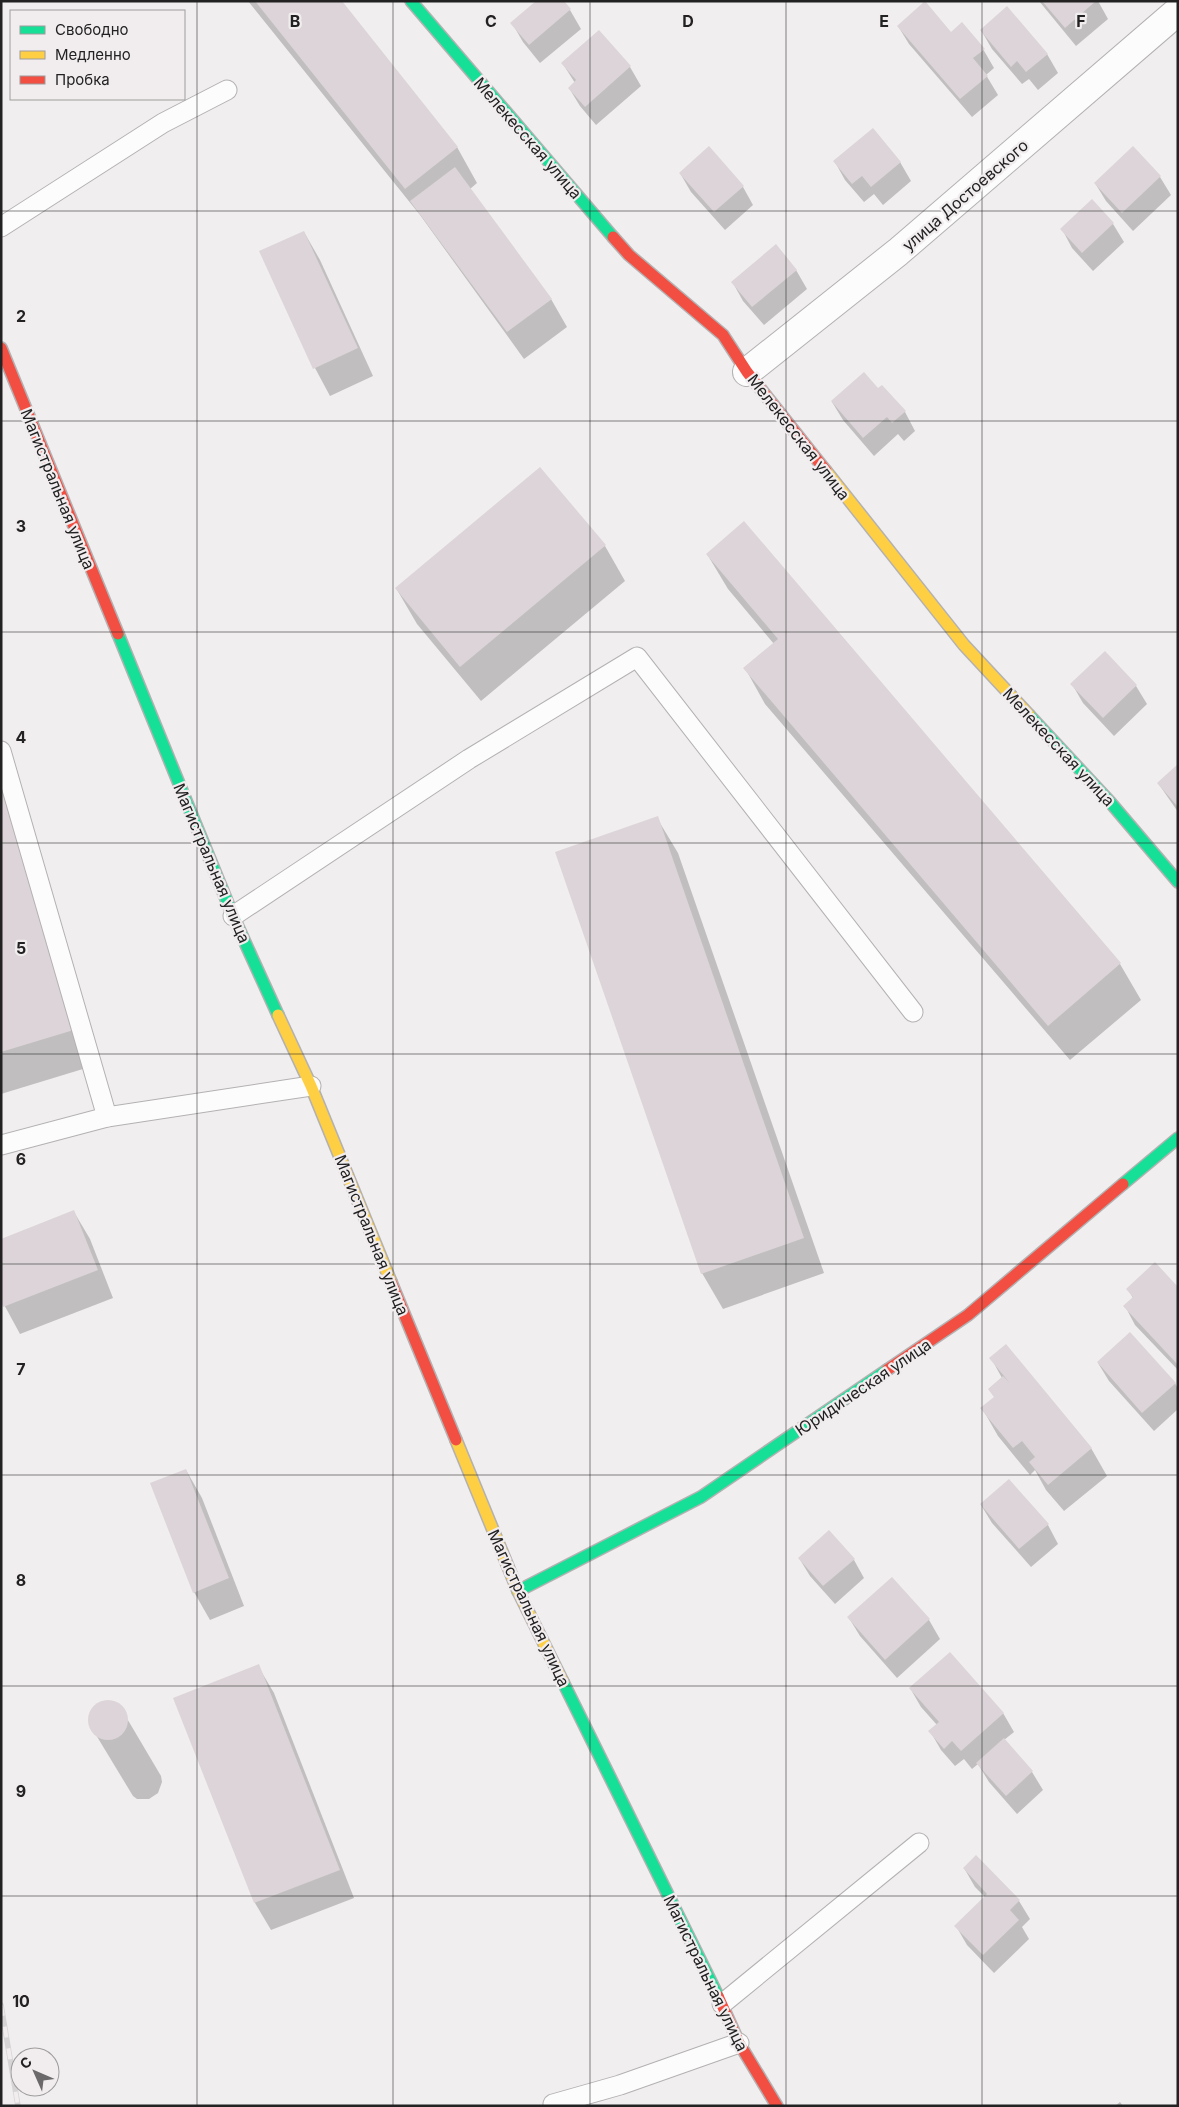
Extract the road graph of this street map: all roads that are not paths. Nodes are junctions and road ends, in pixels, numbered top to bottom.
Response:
1 (411, 1) edge
2 (1178, 11) edge
3 (227, 90) dead end
4 (1, 227) edge
5 (1, 348) edge
6 (747, 372) junction
7 (1, 751) edge
8 (1178, 882) edge
9 (233, 916) junction
10 (913, 1012) dead end
11 (311, 1086) junction
12 (107, 1117) junction
13 (1178, 1138) edge
14 (1, 1145) edge
15 (518, 1591) junction
16 (919, 1843) dead end
17 (722, 2004) junction
18 (739, 2043) junction
19 (552, 2105) edge
20 (778, 2106) edge

1 - 6 street, Мелекесская улица
2 - 6 street, улица Достоевского
3 - 4 lane
5 - 9 street, Магистральная улица
6 - 8 street, Мелекесская улица
7 - 12 lane
9 - 10 lane
9 - 11 street, Магистральная улица
11 - 12 lane
11 - 15 street, Магистральная улица
12 - 14 lane
13 - 15 street, Юридическая улица
15 - 17 street, Магистральная улица
16 - 17 lane
17 - 18 street, Магистральная улица
18 - 19 lane
18 - 20 street, Магистральная улица

